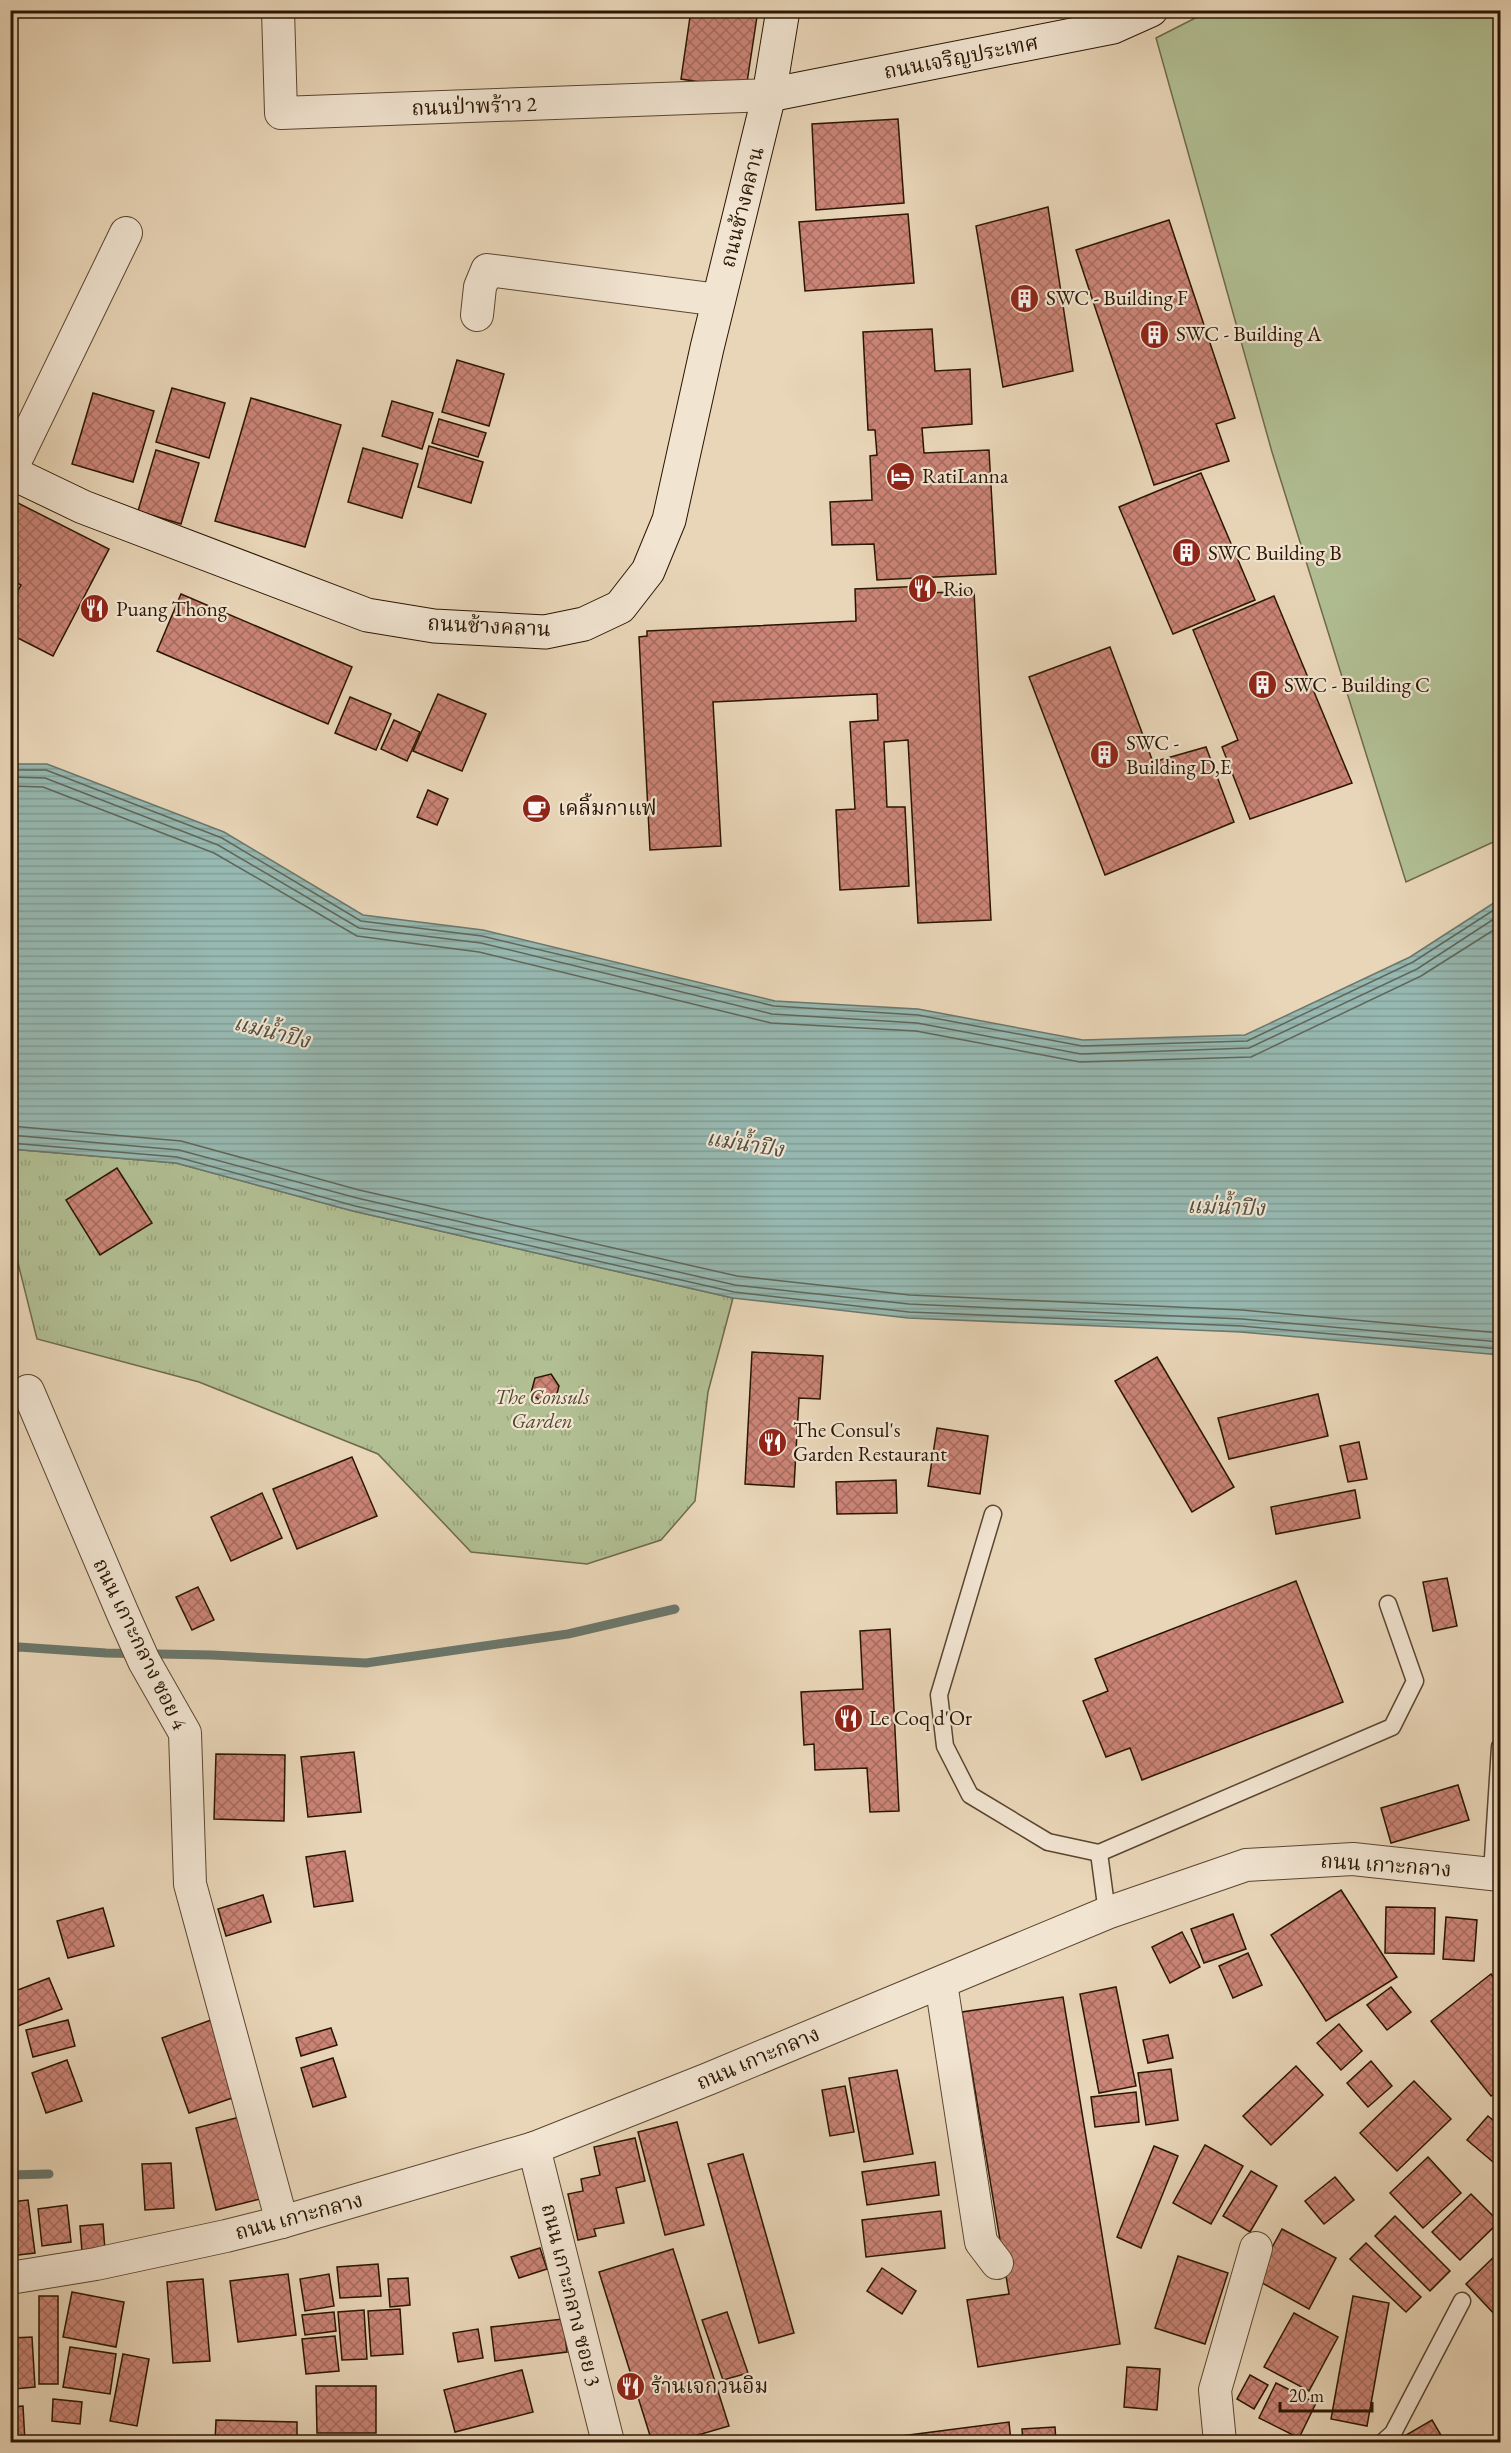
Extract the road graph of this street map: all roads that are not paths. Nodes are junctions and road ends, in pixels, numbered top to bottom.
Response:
1 (278, 10) edge
2 (783, 10) edge
3 (1151, 10) edge
4 (769, 95) junction
5 (126, 233) dead end
6 (719, 300) junction
7 (477, 315) dead end
8 (10, 472) edge
9 (28, 1391) dead end
10 (993, 1514) dead end
11 (1388, 1604) dead end
12 (1500, 1747) edge
13 (1099, 1853) junction
14 (1496, 1874) edge
15 (1107, 1913) junction
16 (940, 1983) junction
17 (534, 2148) junction
18 (282, 2222) junction
19 (1256, 2248) dead end
20 (997, 2263) dead end
21 (10, 2278) edge
22 (1462, 2301) dead end
23 (608, 2442) edge
24 (1220, 2442) edge
25 (1383, 2442) edge

1 - 4 street, ถนนป่าพร้าว 2
2 - 4 street, ถนนช้างคลาน
3 - 4 street, ถนนเจริญประเทศ
4 - 6 street, ถนนช้างคลาน
5 - 8 street
6 - 7 street
6 - 8 street, ถนนช้างคลาน
9 - 18 street, ถนน เกาะกลาง ซอย 4
10 - 13 lane
11 - 13 lane
12 - 14 lane
13 - 15 lane
14 - 15 street, ถนน เกาะกลาง
15 - 16 street, ถนน เกาะกลาง
16 - 17 street, ถนน เกาะกลาง
16 - 20 street
17 - 18 street, ถนน เกาะกลาง
17 - 23 street, ถนน เกาะกลาง ซอย 3
18 - 21 street, ถนน เกาะกลาง
19 - 24 street
22 - 25 lane

